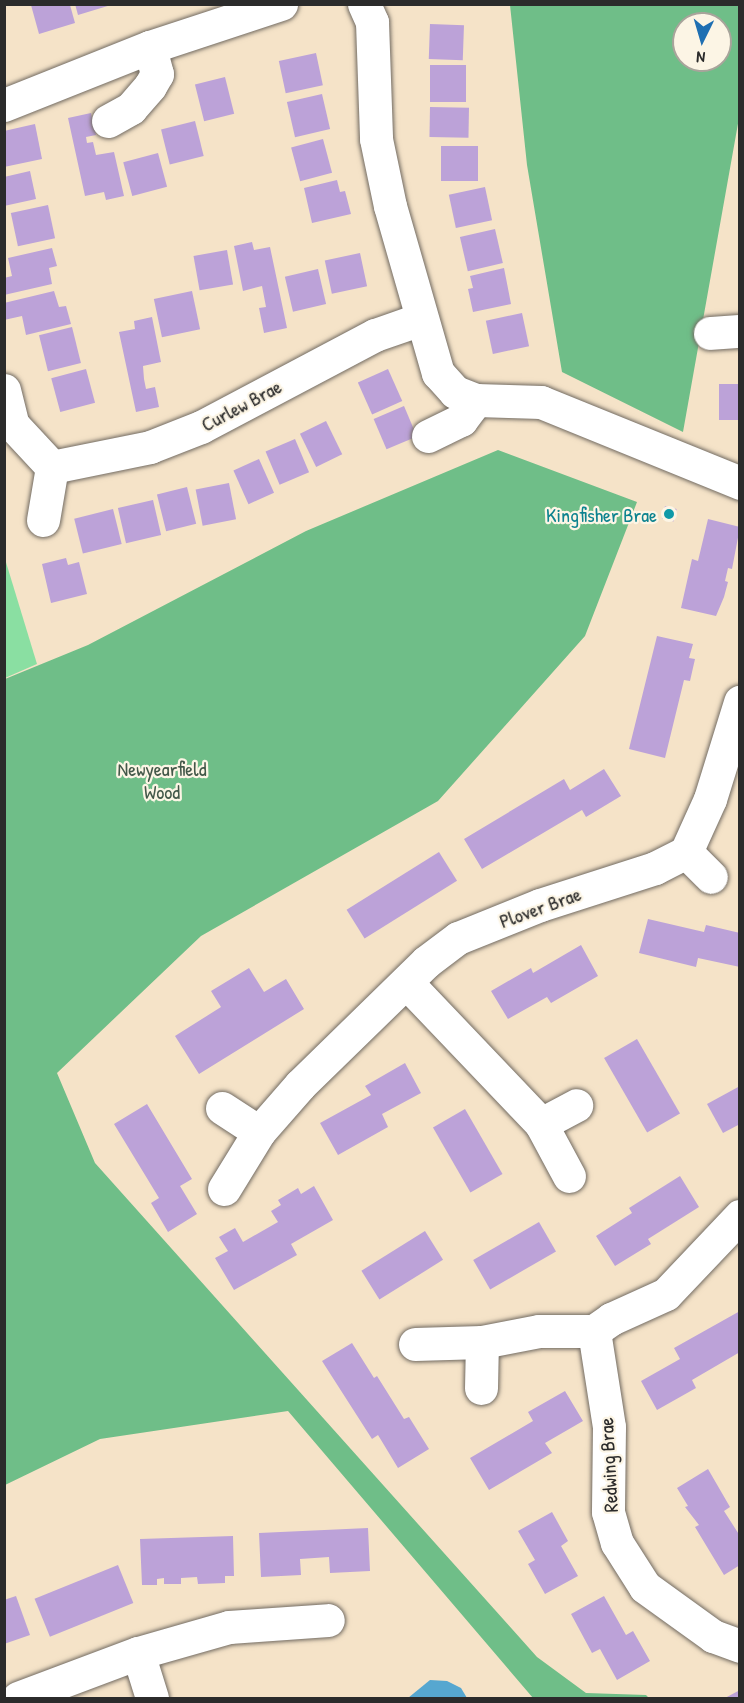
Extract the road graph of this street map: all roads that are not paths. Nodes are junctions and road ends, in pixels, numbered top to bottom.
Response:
1 (281, 4) edge
2 (364, 4) edge
3 (150, 47) junction
4 (4, 105) edge
5 (108, 122) dead end
6 (421, 319) junction
7 (4, 390) edge
8 (476, 400) junction
9 (428, 436) dead end
10 (52, 467) junction
11 (740, 483) edge
12 (43, 520) dead end
13 (740, 702) edge
14 (686, 852) junction
15 (711, 877) dead end
16 (406, 982) junction
17 (576, 1105) dead end
18 (222, 1108) dead end
19 (541, 1124) junction
20 (259, 1132) junction
21 (569, 1176) dead end
22 (224, 1189) dead end
23 (740, 1216) edge
24 (594, 1331) junction
25 (482, 1342) junction
26 (415, 1344) dead end
27 (481, 1388) dead end
28 (328, 1620) dead end
29 (740, 1646) edge
30 (138, 1653) junction
31 (18, 1698) edge
32 (152, 1698) edge

1 - 3 street
2 - 6 street
3 - 4 street
3 - 5 street
6 - 8 street
6 - 10 street, Curlew Brae
7 - 10 street
8 - 9 street
8 - 11 street
10 - 12 street
13 - 14 street
14 - 15 street
14 - 16 street, Plover Brae
16 - 19 street
16 - 20 street, Plover Brae
17 - 19 street
18 - 20 street
19 - 21 street
20 - 22 street, Plover Brae
23 - 24 street
24 - 25 street
24 - 29 street, Redwing Brae
25 - 26 street
25 - 27 street
28 - 30 street
30 - 31 street
30 - 32 street

